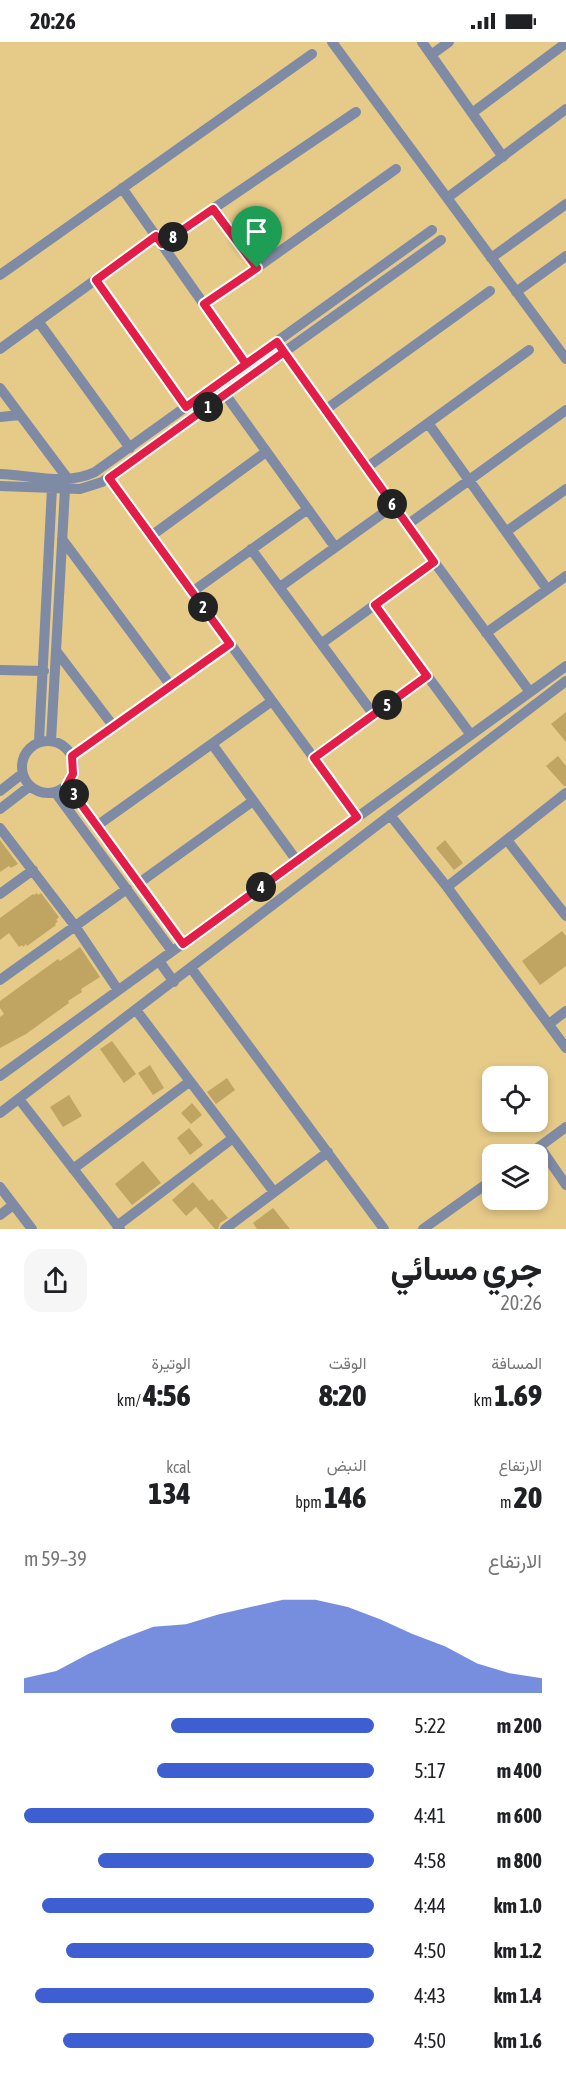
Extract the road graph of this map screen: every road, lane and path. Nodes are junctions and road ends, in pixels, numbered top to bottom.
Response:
1 (332, 42) edge
2 (422, 42) edge
3 (449, 42) edge
4 (566, 43) edge
5 (312, 54) dead end
6 (431, 55) junction
7 (566, 110) edge
8 (356, 112) dead end
9 (472, 113) junction
10 (503, 157) junction
11 (396, 170) dead end
12 (122, 188) junction
13 (447, 198) junction
14 (566, 204) edge
15 (213, 209) junction
16 (432, 230) dead end
17 (159, 240) junction
18 (441, 240) dead end
19 (566, 256) edge
20 (491, 258) junction
21 (257, 268) junction
22 (0, 274) edge
23 (96, 280) junction
24 (490, 291) dead end
25 (516, 292) junction
26 (204, 304) junction
27 (38, 321) junction
28 (277, 342) junction
29 (561, 343) edge
30 (1, 345) edge
31 (529, 350) dead end
32 (284, 352) junction
33 (566, 359) edge
34 (246, 364) junction
35 (0, 388) edge
36 (225, 394) junction
37 (186, 407) junction
38 (325, 410) junction
39 (566, 410) edge
40 (20, 415) junction
41 (0, 417) edge
42 (428, 423) junction
43 (130, 448) junction
44 (266, 452) junction
45 (366, 468) junction
46 (0, 474) edge
47 (109, 478) junction
48 (469, 480) junction
49 (67, 484) junction
50 (0, 486) edge
51 (52, 488) junction
52 (566, 489) edge
53 (393, 506) junction
54 (308, 509) junction
55 (406, 525) junction
56 (507, 531) junction
57 (151, 536) junction
58 (62, 538) junction
59 (334, 547) junction
60 (252, 549) junction
61 (434, 562) junction
62 (566, 576) edge
63 (280, 587) junction
64 (547, 589) junction
65 (192, 592) junction
66 (375, 605) junction
67 (486, 633) junction
68 (230, 644) junction
69 (322, 644) junction
70 (57, 652) junction
71 (566, 666) edge
72 (0, 670) edge
73 (44, 671) junction
74 (427, 676) junction
75 (566, 681) edge
76 (171, 686) junction
77 (530, 692) junction
78 (272, 701) junction
79 (374, 715) junction
80 (114, 727) junction
81 (471, 735) junction
82 (45, 741) junction
83 (212, 744) junction
84 (72, 756) junction
85 (314, 758) junction
86 (22, 774) junction
87 (67, 785) junction
88 (30, 786) junction
89 (0, 791) edge
90 (55, 792) junction
91 (564, 797) edge
92 (253, 801) junction
93 (0, 809) edge
94 (390, 815) junction
95 (357, 817) junction
96 (98, 825) junction
97 (0, 828) edge
98 (507, 840) junction
99 (297, 861) junction
100 (33, 870) junction
101 (139, 883) junction
102 (447, 887) junction
103 (127, 889) junction
104 (0, 894) edge
105 (566, 916) edge
106 (75, 926) junction
107 (183, 944) junction
108 (172, 951) junction
109 (159, 961) junction
110 (191, 968) junction
111 (0, 980) edge
112 (174, 982) junction
113 (118, 990) junction
114 (136, 1010) junction
115 (566, 1011) edge
116 (549, 1024) junction
117 (566, 1048) edge
118 (0, 1076) edge
119 (189, 1082) junction
120 (19, 1099) junction
121 (0, 1113) edge
122 (566, 1127) edge
123 (233, 1138) junction
124 (544, 1144) edge
125 (328, 1152) junction
126 (548, 1159) edge
127 (74, 1169) junction
128 (566, 1185) edge
129 (0, 1187) edge
130 (482, 1187) edge
131 (274, 1192) junction
132 (14, 1205) junction
133 (0, 1215) edge
134 (119, 1227) edge
135 (381, 1228) edge
136 (32, 1229) edge
137 (225, 1229) edge
138 (423, 1229) edge

1 - 13 street
2 - 6 street
3 - 6 street
4 - 9 street
5 - 12 street
6 - 9 street
7 - 10 street
8 - 15 street
9 - 10 street
10 - 13 street
11 - 21 street
12 - 17 street
12 - 22 street
13 - 20 street
14 - 20 street
15 - 17 street
15 - 21 street
16 - 28 street
17 - 23 street
17 - 26 street
18 - 32 street
19 - 25 street
20 - 25 street
21 - 26 street
23 - 27 street
23 - 37 street
24 - 38 street
25 - 29 street
26 - 34 street
27 - 30 street
27 - 43 street
28 - 32 street
28 - 34 street
29 - 33 street
31 - 42 street
32 - 36 street
32 - 38 street
34 - 37 street
35 - 40 street
36 - 44 street
36 - 47 street
37 - 43 street
38 - 45 street
39 - 48 street
40 - 41 street
40 - 49 street
42 - 45 street
42 - 48 street
43 - 49 street
44 - 54 street
44 - 57 street
45 - 53 street
46 - 49 street
47 - 49 street
47 - 57 street
48 - 55 street
48 - 56 street
49 - 51 street
49 - 58 street
50 - 51 street
51 - 73 street
52 - 56 street
53 - 55 street
53 - 59 street
54 - 59 street
54 - 60 street
55 - 61 street
56 - 64 street
57 - 65 street
58 - 70 street
58 - 76 street
59 - 63 street
60 - 63 street
60 - 65 street
61 - 66 street
61 - 67 street
62 - 64 street
63 - 69 street
64 - 67 street
65 - 68 street
66 - 69 street
66 - 74 street
67 - 77 street
68 - 76 street
68 - 78 street
69 - 79 street
70 - 80 street
70 - 82 street
71 - 77 street
72 - 73 street
73 - 82 street
74 - 79 street
74 - 81 street
75 - 94 street
76 - 80 street
77 - 81 street
78 - 83 street
78 - 85 street
79 - 85 street
80 - 84 street
81 - 95 street
82 - 84 street
82 - 86 street
83 - 92 street
83 - 96 street
84 - 87 street
85 - 95 street
86 - 88 street
86 - 89 street
87 - 90 street
87 - 96 street
88 - 90 street
88 - 93 street
90 - 103 street
91 - 98 street
92 - 99 street
92 - 101 street
94 - 102 street
94 - 110 street
95 - 99 street
96 - 101 street
97 - 100 street
98 - 102 street
98 - 105 street
99 - 107 street
100 - 104 street
100 - 106 street
101 - 107 street
102 - 116 street
103 - 106 street
103 - 108 street
106 - 111 street
106 - 113 street
107 - 108 street
108 - 109 street
109 - 112 street
109 - 113 street
110 - 112 street
110 - 125 street
112 - 114 street
113 - 118 street
114 - 119 street
114 - 120 street
115 - 116 street
116 - 117 street
119 - 123 street
119 - 127 street
120 - 121 street
120 - 127 street
122 - 124 street
123 - 131 street
123 - 134 street
125 - 131 street
125 - 135 street
126 - 128 street
127 - 134 street
129 - 132 street
130 - 138 street
131 - 137 street
132 - 133 street
132 - 136 street

